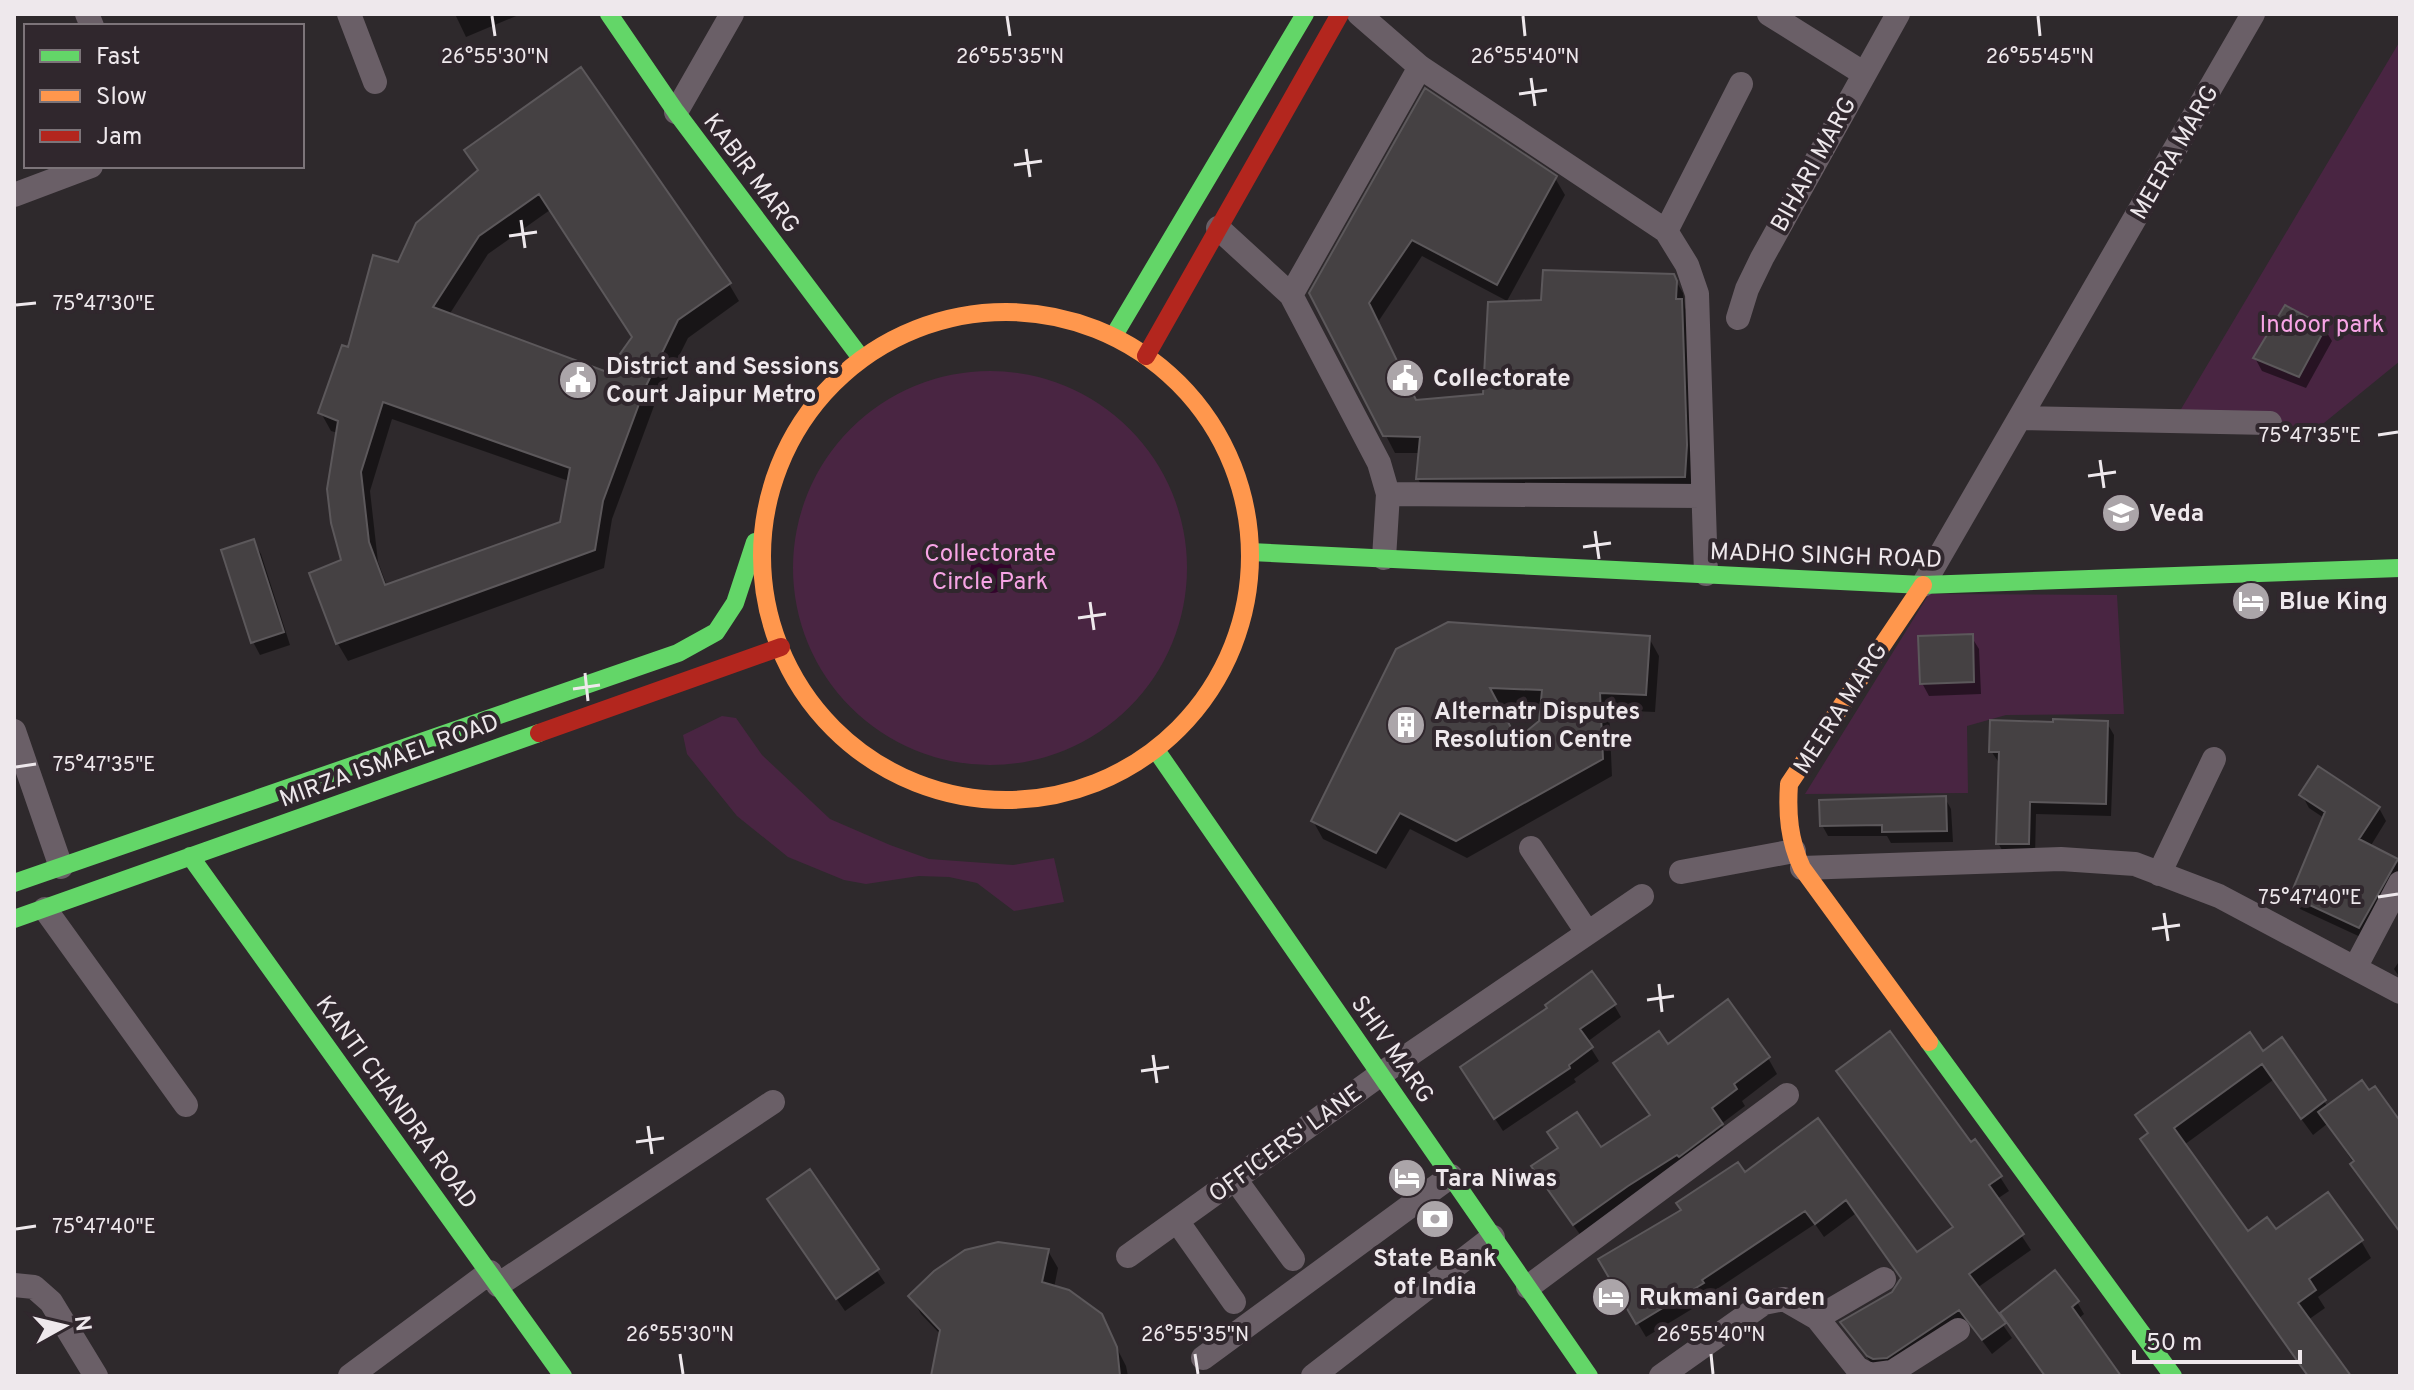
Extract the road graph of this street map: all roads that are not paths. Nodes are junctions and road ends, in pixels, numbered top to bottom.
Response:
1 (349, 14) edge
2 (609, 14) edge
3 (732, 14) edge
4 (1305, 14) edge
5 (1340, 14) edge
6 (1359, 14) edge
7 (1769, 14) edge
8 (1898, 14) edge
9 (2253, 14) edge
10 (1420, 67) junction
11 (1863, 73) junction
12 (375, 82) dead end
13 (1741, 84) dead end
14 (676, 112) junction
15 (86, 168) edge
16 (14, 195) edge
17 (1218, 228) junction
18 (1666, 231) junction
19 (1291, 295) junction
20 (1738, 318) dead end
21 (1116, 332) junction
22 (1146, 356) junction
23 (861, 358) junction
24 (2022, 418) junction
25 (2270, 423) dead end
26 (1388, 494) junction
27 (1702, 496) junction
28 (768, 504) junction
29 (1250, 552) junction
30 (1384, 558) junction
31 (2400, 568) edge
32 (1706, 574) junction
33 (1923, 585) junction
34 (781, 647) junction
35 (14, 731) edge
36 (1156, 750) junction
37 (2214, 759) dead end
38 (1531, 848) dead end
39 (190, 856) junction
40 (1798, 860) junction
41 (61, 867) junction
42 (1681, 872) dead end
43 (2159, 874) junction
44 (14, 883) edge
45 (2400, 883) edge
46 (1642, 896) dead end
47 (45, 909) junction
48 (14, 919) edge
49 (1587, 932) junction
50 (2355, 968) junction
51 (2400, 992) edge
52 (1381, 1074) junction
53 (1787, 1095) dead end
54 (773, 1102) dead end
55 (186, 1105) dead end
56 (1451, 1176) junction
57 (1235, 1179) junction
58 (1177, 1221) junction
59 (1493, 1237) junction
60 (1128, 1256) dead end
61 (1293, 1259) dead end
62 (494, 1278) junction
63 (1884, 1279) dead end
64 (14, 1285) edge
65 (1528, 1287) junction
66 (1234, 1302) dead end
67 (1817, 1318) junction
68 (1958, 1330) dead end
69 (1203, 1358) dead end
70 (1583, 1374) edge
71 (96, 1376) edge
72 (350, 1376) edge
73 (563, 1376) edge
74 (1313, 1376) edge
75 (1661, 1376) edge
76 (2173, 1376) edge

1 - 12 street
2 - 14 main road, KABIR MARG
3 - 14 street
4 - 21 main road
5 - 17 main road
6 - 10 street
7 - 11 street
8 - 11 street, BIHARI MARG
9 - 24 street, MEERA MARG
10 - 18 street
10 - 19 street
11 - 20 street, BIHARI MARG
13 - 18 street
14 - 23 main road, KABIR MARG
15 - 16 street
17 - 19 street
17 - 22 main road
18 - 27 street
19 - 26 street
21 - 22 main road
21 - 23 main road
22 - 29 main road
23 - 28 main road
24 - 25 street
24 - 33 street, MEERA MARG
26 - 27 street
26 - 30 street
27 - 32 street
28 - 34 main road
28 - 41 main road
29 - 30 main road, MADHO SINGH ROAD
29 - 36 main road
30 - 32 main road, MADHO SINGH ROAD
31 - 33 main road, MADHO SINGH ROAD
32 - 33 main road, MADHO SINGH ROAD
33 - 40 main road, MEERA MARG
34 - 36 main road
34 - 39 main road, MIRZA ISMAEL ROAD
35 - 41 street
36 - 52 main road, SHIV MARG
37 - 43 street
38 - 49 street
39 - 47 main road, MIRZA ISMAEL ROAD
39 - 62 main road, KANTI CHANDRA ROAD
40 - 42 street
40 - 43 street
40 - 76 main road, MEERA MARG
41 - 44 main road
43 - 50 street
45 - 50 street
46 - 49 street, OFFICERS' LANE
47 - 48 main road, MIRZA ISMAEL ROAD
47 - 55 street
49 - 52 street, OFFICERS' LANE
50 - 51 street
52 - 56 main road, SHIV MARG
52 - 57 street, OFFICERS' LANE
53 - 65 street
54 - 62 street
56 - 59 main road, SHIV MARG
56 - 69 street
57 - 58 street, OFFICERS' LANE
57 - 61 street
58 - 60 street, OFFICERS' LANE
58 - 66 street
59 - 65 main road, SHIV MARG
59 - 74 street
62 - 72 street
62 - 73 main road, KANTI CHANDRA ROAD
63 - 67 street
64 - 71 street
65 - 70 main road, SHIV MARG
67 - 68 street
67 - 75 street

